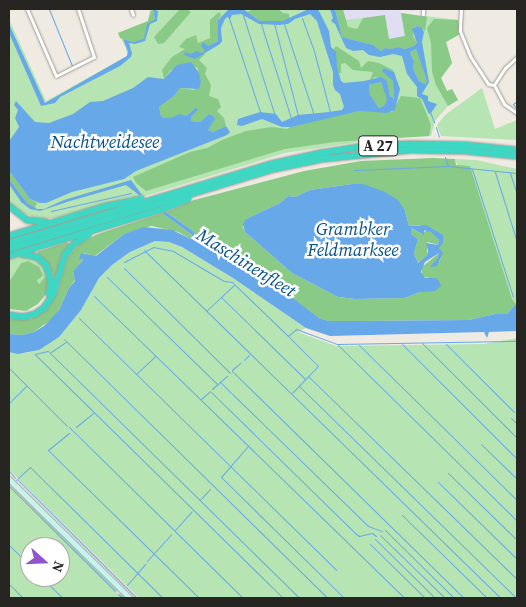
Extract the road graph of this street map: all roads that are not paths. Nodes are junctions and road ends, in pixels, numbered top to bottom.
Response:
1 (27, 9) edge
2 (78, 9) edge
3 (132, 9) edge
4 (424, 9) edge
5 (461, 9) edge
6 (423, 14) dead end
7 (132, 15) dead end
8 (517, 57) edge
9 (494, 85) junction
10 (517, 113) edge
11 (517, 150) edge
12 (517, 156) edge
13 (195, 193) junction
14 (169, 194) junction
15 (9, 206) edge
16 (54, 222) junction
17 (104, 228) junction
18 (9, 236) edge
19 (9, 243) edge
20 (9, 249) edge
21 (9, 256) edge
22 (9, 311) edge
23 (9, 315) edge
24 (9, 479) edge
25 (130, 598) edge

1 - 2 street
3 - 7 street
4 - 6 street
5 - 9 street
8 - 9 street
9 - 10 street
11 - 14 highway, A 27
12 - 13 highway, A 27
13 - 17 highway
13 - 20 highway, A 27
14 - 16 highway
14 - 19 highway, A 27
15 - 16 highway
16 - 18 highway
17 - 21 highway
17 - 23 highway
21 - 22 highway
24 - 25 main road

